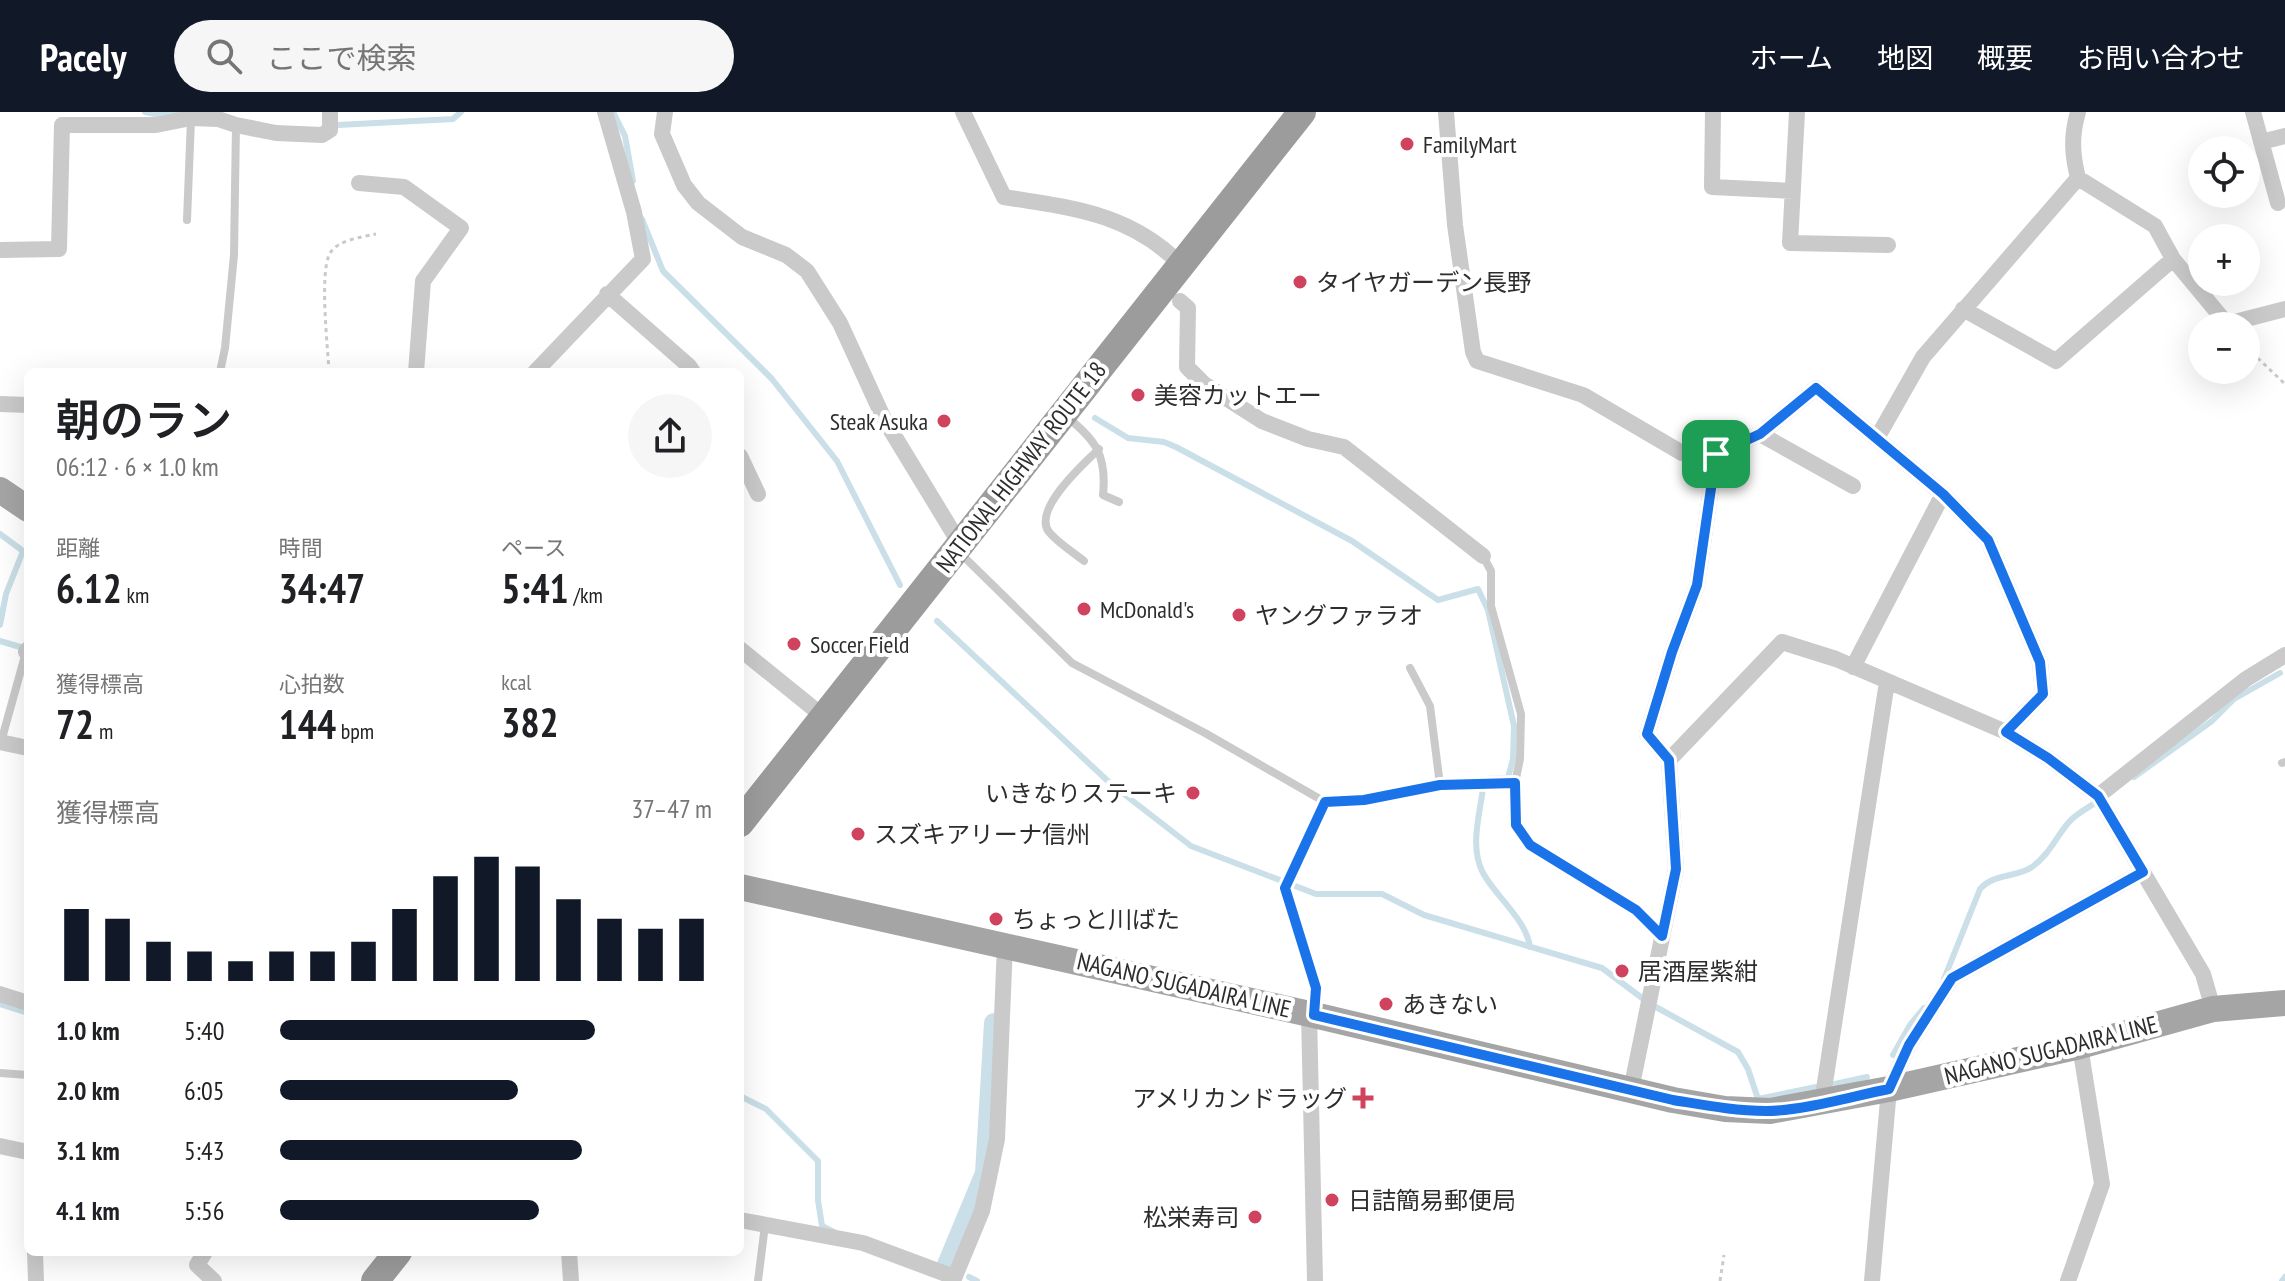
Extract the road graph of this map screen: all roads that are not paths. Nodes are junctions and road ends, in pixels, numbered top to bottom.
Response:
1 (330, 112) edge
2 (605, 112) edge
3 (665, 112) edge
4 (963, 112) edge
5 (1302, 112) edge
6 (1446, 112) edge
7 (1713, 112) edge
8 (1797, 112) edge
9 (2078, 112) edge
10 (2253, 112) edge
11 (191, 118) junction
12 (236, 125) junction
13 (2285, 136) edge
14 (2261, 142) junction
15 (2078, 178) junction
16 (359, 183) dead end
17 (1793, 191) junction
18 (2278, 203) dead end
19 (187, 220) dead end
20 (1888, 245) dead end
21 (0, 250) edge
22 (2173, 259) junction
23 (1181, 265) junction
24 (607, 294) junction
25 (1180, 301) dead end
26 (1963, 309) junction
27 (2285, 309) edge
28 (221, 368) edge
29 (416, 368) edge
30 (539, 368) edge
31 (690, 368) edge
32 (0, 404) edge
33 (24, 405) edge
34 (1063, 414) junction
35 (1760, 434) junction
36 (1877, 438) junction
37 (1099, 449) junction
38 (1716, 454) junction
39 (744, 464) edge
40 (1853, 486) dead end
41 (0, 490) edge
42 (758, 494) dead end
43 (1943, 494) junction
44 (1119, 502) dead end
45 (24, 506) edge
46 (958, 547) junction
47 (1483, 556) joint
48 (1084, 561) dead end
49 (744, 652) edge
50 (2285, 655) edge
51 (24, 662) edge
52 (1853, 667) junction
53 (1410, 668) dead end
54 (1887, 682) junction
55 (824, 717) junction
56 (2006, 732) junction
57 (1, 742) edge
58 (24, 747) edge
59 (1669, 760) junction
60 (2098, 796) junction
61 (1325, 802) junction
62 (744, 818) edge
63 (2143, 872) junction
64 (744, 888) edge
65 (1662, 936) junction
66 (1005, 944) junction
67 (0, 994) edge
68 (24, 1002) edge
69 (2285, 1003) edge
70 (2213, 1009) junction
71 (1311, 1014) junction
72 (2080, 1046) junction
73 (0, 1073) edge
74 (24, 1075) edge
75 (1889, 1089) junction
76 (1631, 1090) junction
77 (1822, 1102) junction
78 (0, 1146) edge
79 (24, 1151) edge
80 (744, 1221) edge
81 (765, 1225) junction
82 (35, 1256) edge
83 (203, 1256) edge
84 (395, 1256) edge
85 (569, 1256) edge
86 (954, 1279) edge
87 (36, 1281) edge
88 (214, 1281) edge
89 (375, 1281) edge
90 (571, 1281) edge
91 (758, 1281) edge
92 (1315, 1281) edge
93 (1872, 1281) edge
94 (2068, 1281) edge

1 - 12 street
2 - 24 street
3 - 46 street
4 - 23 street
5 - 23 highway, NATIONAL HIGHWAY ROUTE 18
6 - 38 street
7 - 17 street
8 - 17 street
9 - 15 street
10 - 14 street
11 - 12 street
11 - 19 lane
11 - 21 street
12 - 28 lane
13 - 14 street
14 - 18 street
15 - 22 street
15 - 26 street
16 - 29 street
17 - 20 street
22 - 26 street
22 - 27 street
23 - 34 highway, NATIONAL HIGHWAY ROUTE 18
24 - 30 street
24 - 31 street
25 - 47 street
26 - 36 street
32 - 33 street
34 - 37 lane
34 - 46 highway, NATIONAL HIGHWAY ROUTE 18
35 - 36 street
35 - 38 street
35 - 40 street
36 - 43 street
37 - 44 lane
37 - 48 lane
38 - 59 street
39 - 42 street
41 - 45 main road
43 - 52 street
43 - 56 street
46 - 55 highway, NATIONAL HIGHWAY ROUTE 18
46 - 61 lane
47 - 65 lane
49 - 55 street
50 - 60 street
51 - 57 lane
52 - 54 street
52 - 59 street
53 - 61 lane
54 - 56 street
54 - 77 street
55 - 62 highway, NATIONAL HIGHWAY ROUTE 18
56 - 60 street
57 - 58 street
59 - 65 street
60 - 63 street
61 - 71 lane
63 - 70 street
63 - 75 street
64 - 66 main road, NAGANO SUGADAIRA LINE
65 - 76 street
66 - 71 main road, NAGANO SUGADAIRA LINE
66 - 86 street
67 - 68 street
69 - 70 main road, NAGANO SUGADAIRA LINE
70 - 72 main road, NAGANO SUGADAIRA LINE
71 - 76 main road, NAGANO SUGADAIRA LINE
71 - 92 street
72 - 75 main road, NAGANO SUGADAIRA LINE
72 - 94 street
73 - 74 lane
75 - 77 main road, NAGANO SUGADAIRA LINE
75 - 93 street
76 - 77 main road, NAGANO SUGADAIRA LINE
78 - 79 street
80 - 81 street
81 - 86 street
81 - 91 lane
82 - 87 street
83 - 88 street
84 - 89 highway
85 - 90 street

